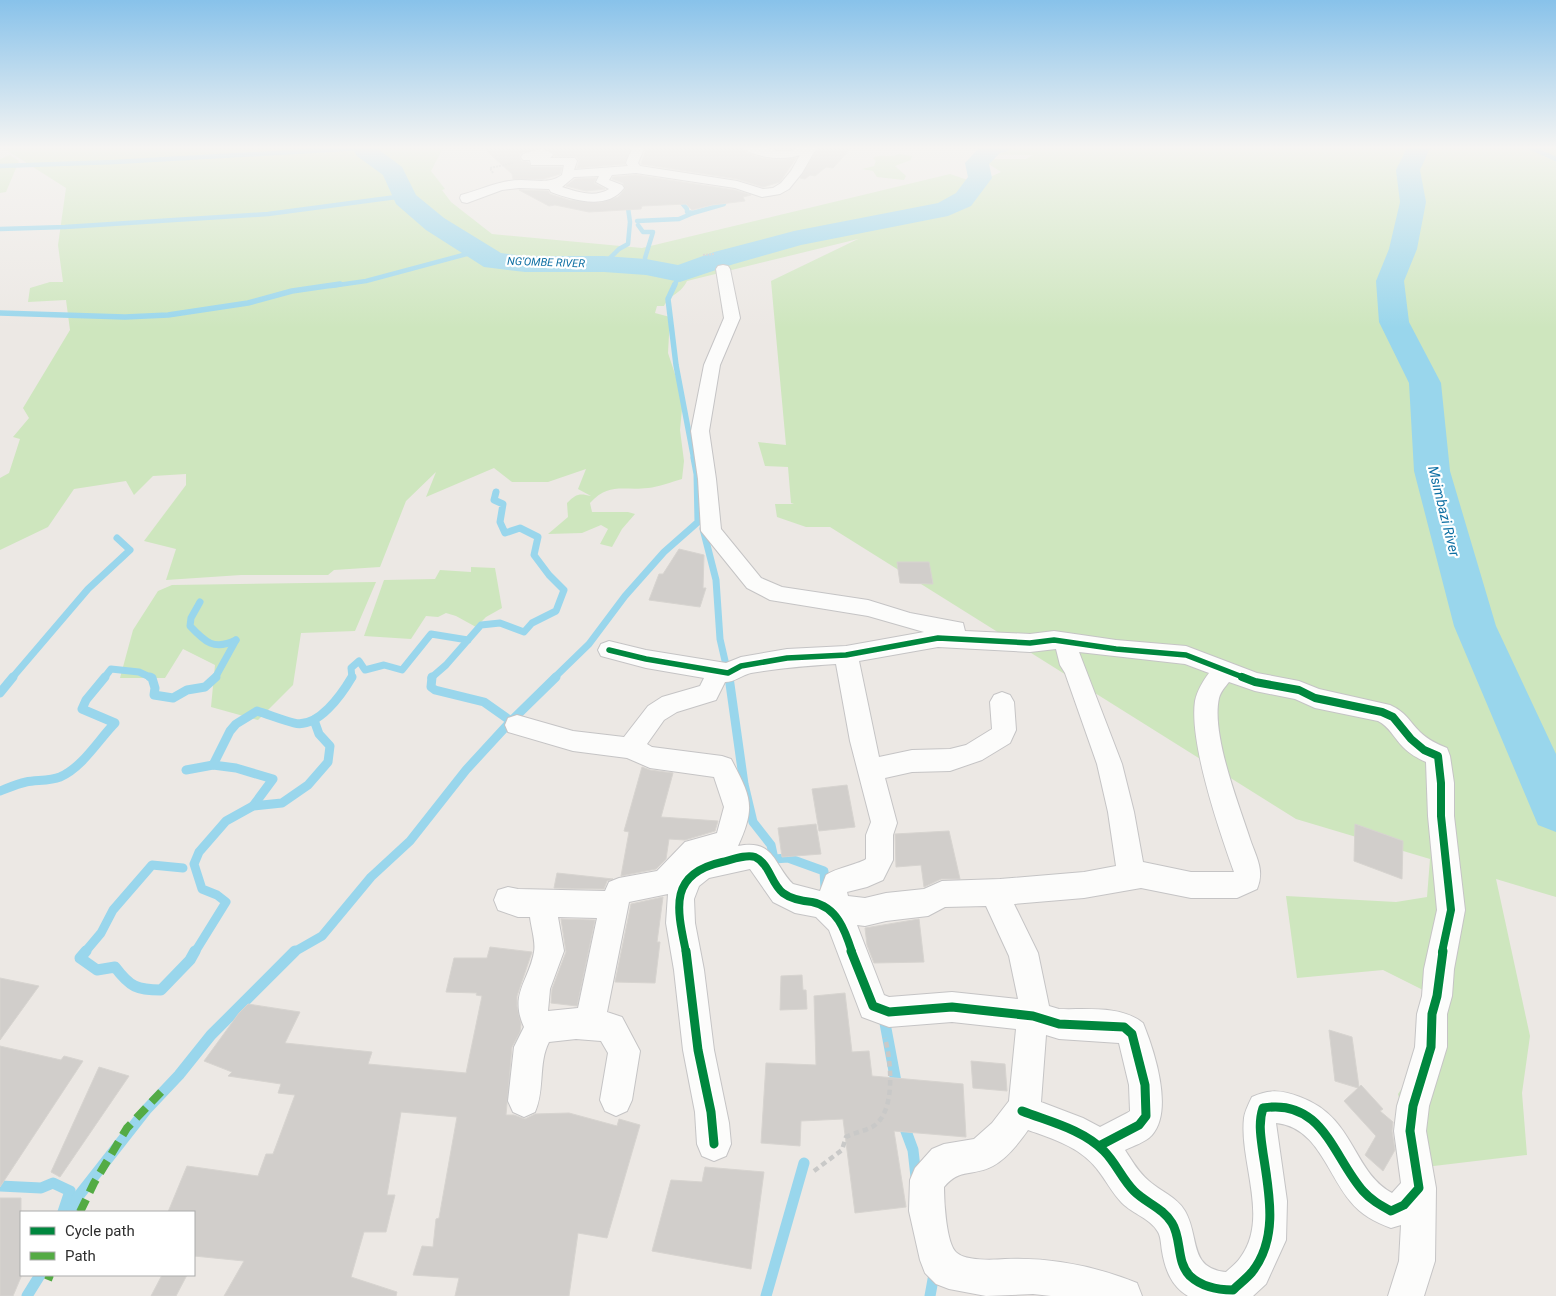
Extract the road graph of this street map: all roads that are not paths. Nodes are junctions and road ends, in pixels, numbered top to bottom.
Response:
1 (723, 269) dead end
2 (1066, 643) junction
3 (1030, 644) junction
4 (609, 650) dead end
5 (846, 655) junction
6 (1224, 671) junction
7 (718, 673) junction
8 (1002, 702) dead end
9 (517, 725) dead end
10 (630, 748) junction
11 (870, 770) junction
12 (1131, 877) junction
13 (1000, 892) junction
14 (508, 900) dead end
15 (542, 903) junction
16 (614, 905) junction
17 (1033, 1016) junction
18 (590, 1023) junction
19 (540, 1028) junction
20 (616, 1100) dead end
21 (524, 1101) dead end
22 (1022, 1111) junction
23 (714, 1144) dead end
24 (1099, 1146) junction
25 (1419, 1188) junction
26 (1186, 1285) edge
27 (1083, 1291) edge
28 (1124, 1296) edge
29 (1406, 1296) edge

1 - 3 street
2 - 3 street
2 - 6 street
2 - 12 street
3 - 5 street
4 - 7 street
5 - 7 street
5 - 11 street
6 - 12 street
6 - 25 street
7 - 10 street
8 - 11 street
9 - 10 street
10 - 16 street
11 - 13 street
12 - 13 street
13 - 17 street
14 - 15 street
15 - 16 street
15 - 19 street
16 - 18 street
17 - 22 street
17 - 23 street
17 - 24 street
18 - 19 street
18 - 20 street
19 - 21 street
22 - 24 street
22 - 27 street
24 - 26 street
25 - 26 street
25 - 29 street
27 - 28 street

